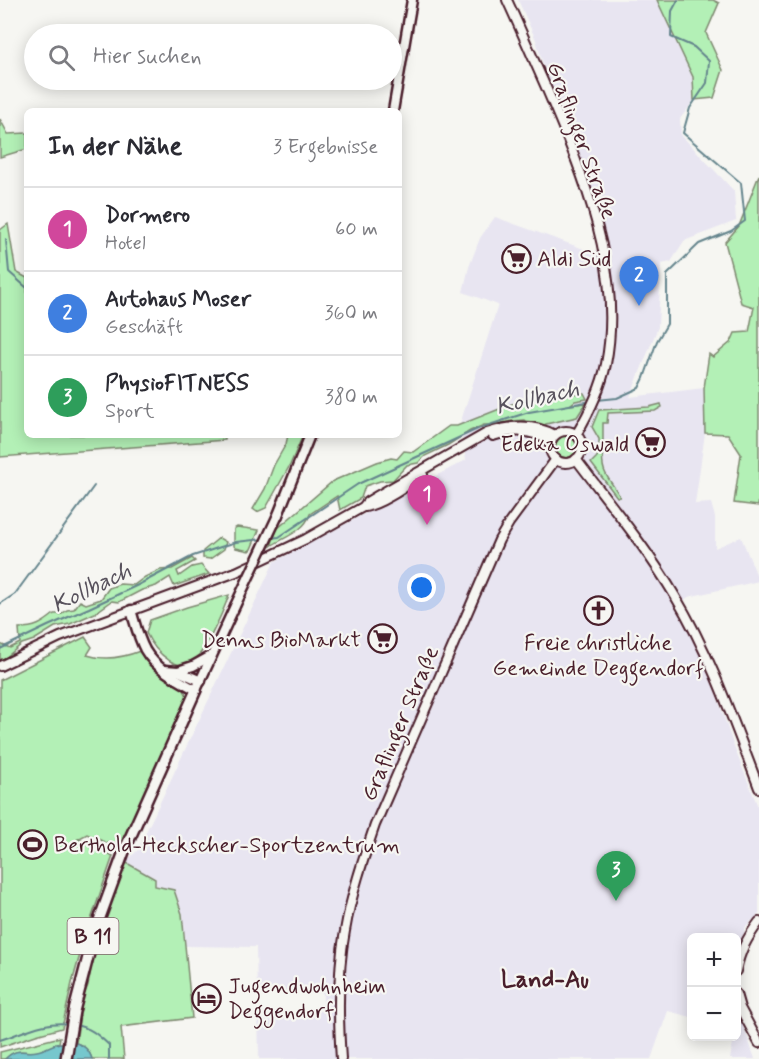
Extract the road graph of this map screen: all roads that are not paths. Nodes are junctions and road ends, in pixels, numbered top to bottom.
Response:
1 (412, 0) edge
2 (507, 0) edge
3 (402, 58) edge
4 (397, 90) edge
5 (394, 108) edge
6 (576, 435) junction
7 (309, 438) edge
8 (553, 439) junction
9 (556, 459) junction
10 (576, 459) junction
11 (131, 609) junction
12 (212, 655) junction
13 (0, 666) edge
14 (165, 670) junction
15 (178, 671) junction
16 (201, 681) junction
17 (196, 690) junction
18 (759, 788) edge
19 (759, 922) edge
20 (741, 952) edge
21 (741, 1010) edge
22 (759, 1043) edge
23 (66, 1059) edge
24 (341, 1059) edge

1 - 3 main road
2 - 6 street, Graflinger Straße
4 - 5 main road
6 - 8 street
6 - 10 street
7 - 12 main road, B 11, bridge
8 - 9 street
8 - 11 street
9 - 10 street
9 - 24 street, Graflinger Straße
10 - 18 street
11 - 13 street
11 - 14 main road
12 - 15 main road
12 - 16 main road, B 11
14 - 15 main road
14 - 17 main road
15 - 16 main road
16 - 17 main road, B 11
17 - 23 highway, B 11
19 - 20 street
21 - 22 street

